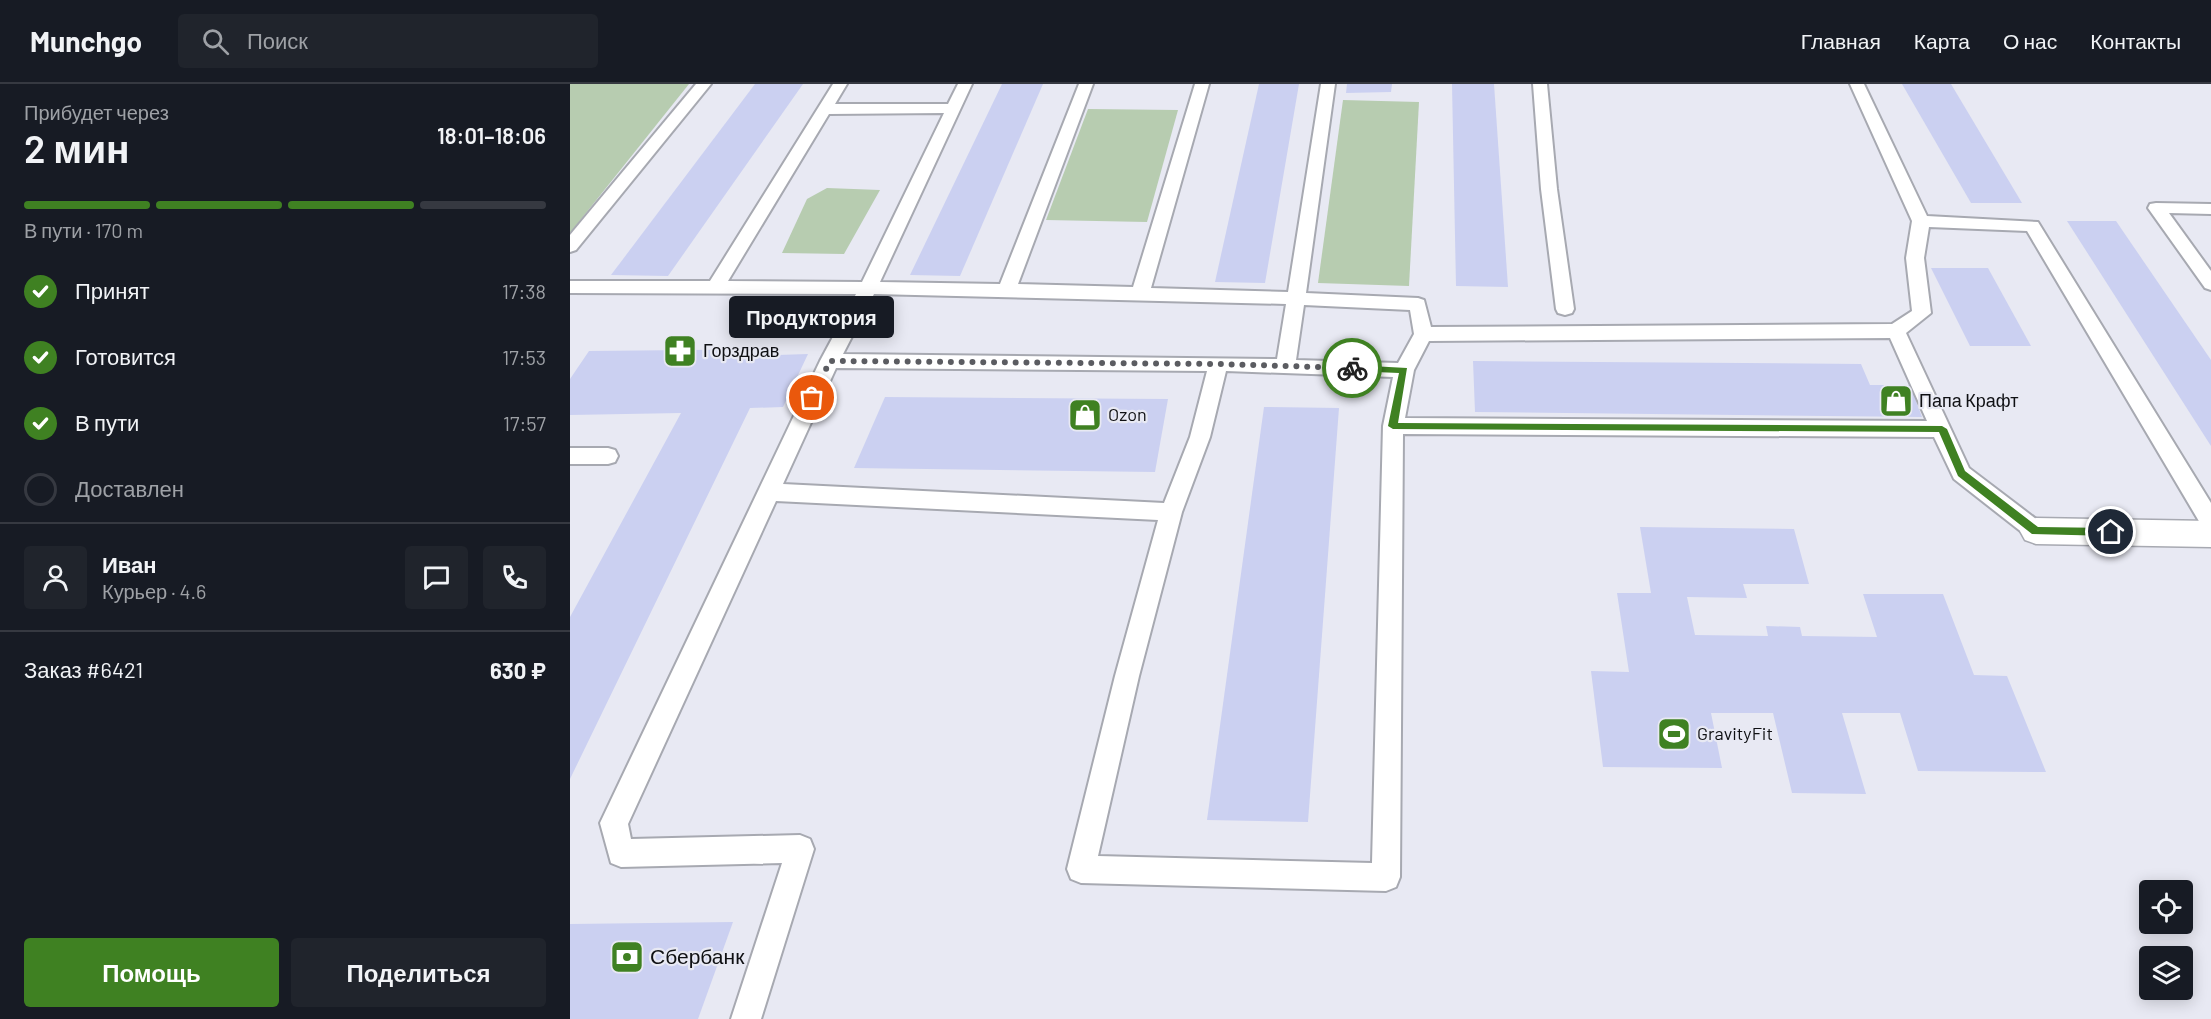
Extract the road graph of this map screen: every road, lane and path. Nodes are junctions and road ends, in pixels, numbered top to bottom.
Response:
1 (704, 84) edge
2 (840, 84) edge
3 (965, 84) edge
4 (1086, 84) edge
5 (1202, 84) edge
6 (1328, 84) edge
7 (1540, 84) edge
8 (1857, 84) edge
9 (954, 108) junction
10 (826, 109) junction
11 (2211, 209) edge
12 (1921, 221) junction
13 (570, 246) edge
14 (2211, 284) edge
15 (570, 287) edge
16 (715, 287) junction
17 (868, 289) junction
18 (1006, 291) junction
19 (1140, 293) junction
20 (1295, 298) junction
21 (1565, 309) dead end
22 (1896, 331) junction
23 (1423, 334) junction
24 (830, 361) junction
25 (1218, 364) junction
26 (1286, 365) junction
27 (1404, 370) junction
28 (1393, 426) junction
29 (1942, 429) junction
30 (570, 456) edge
31 (609, 456) dead end
32 (768, 492) junction
33 (1171, 512) junction
34 (2211, 522) edge
35 (2036, 531) joint
36 (2211, 534) edge
37 (746, 1019) edge

1 - 13 lane
2 - 10 lane
3 - 9 lane
4 - 18 lane
5 - 19 lane
6 - 20 lane
7 - 21 lane
8 - 12 lane
9 - 10 lane
9 - 17 lane
10 - 16 lane
11 - 14 lane
12 - 22 lane
12 - 34 lane
15 - 16 lane
16 - 17 lane
17 - 18 lane
17 - 24 lane
18 - 19 lane
19 - 20 lane
20 - 23 lane
20 - 26 lane
22 - 23 lane
22 - 29 lane
23 - 27 lane
24 - 25 lane
24 - 32 lane
25 - 26 lane
25 - 33 lane
26 - 27 lane
27 - 28 lane
28 - 29 lane
28 - 33 lane
29 - 35 lane
30 - 31 lane
32 - 33 lane
32 - 37 lane
35 - 36 street

